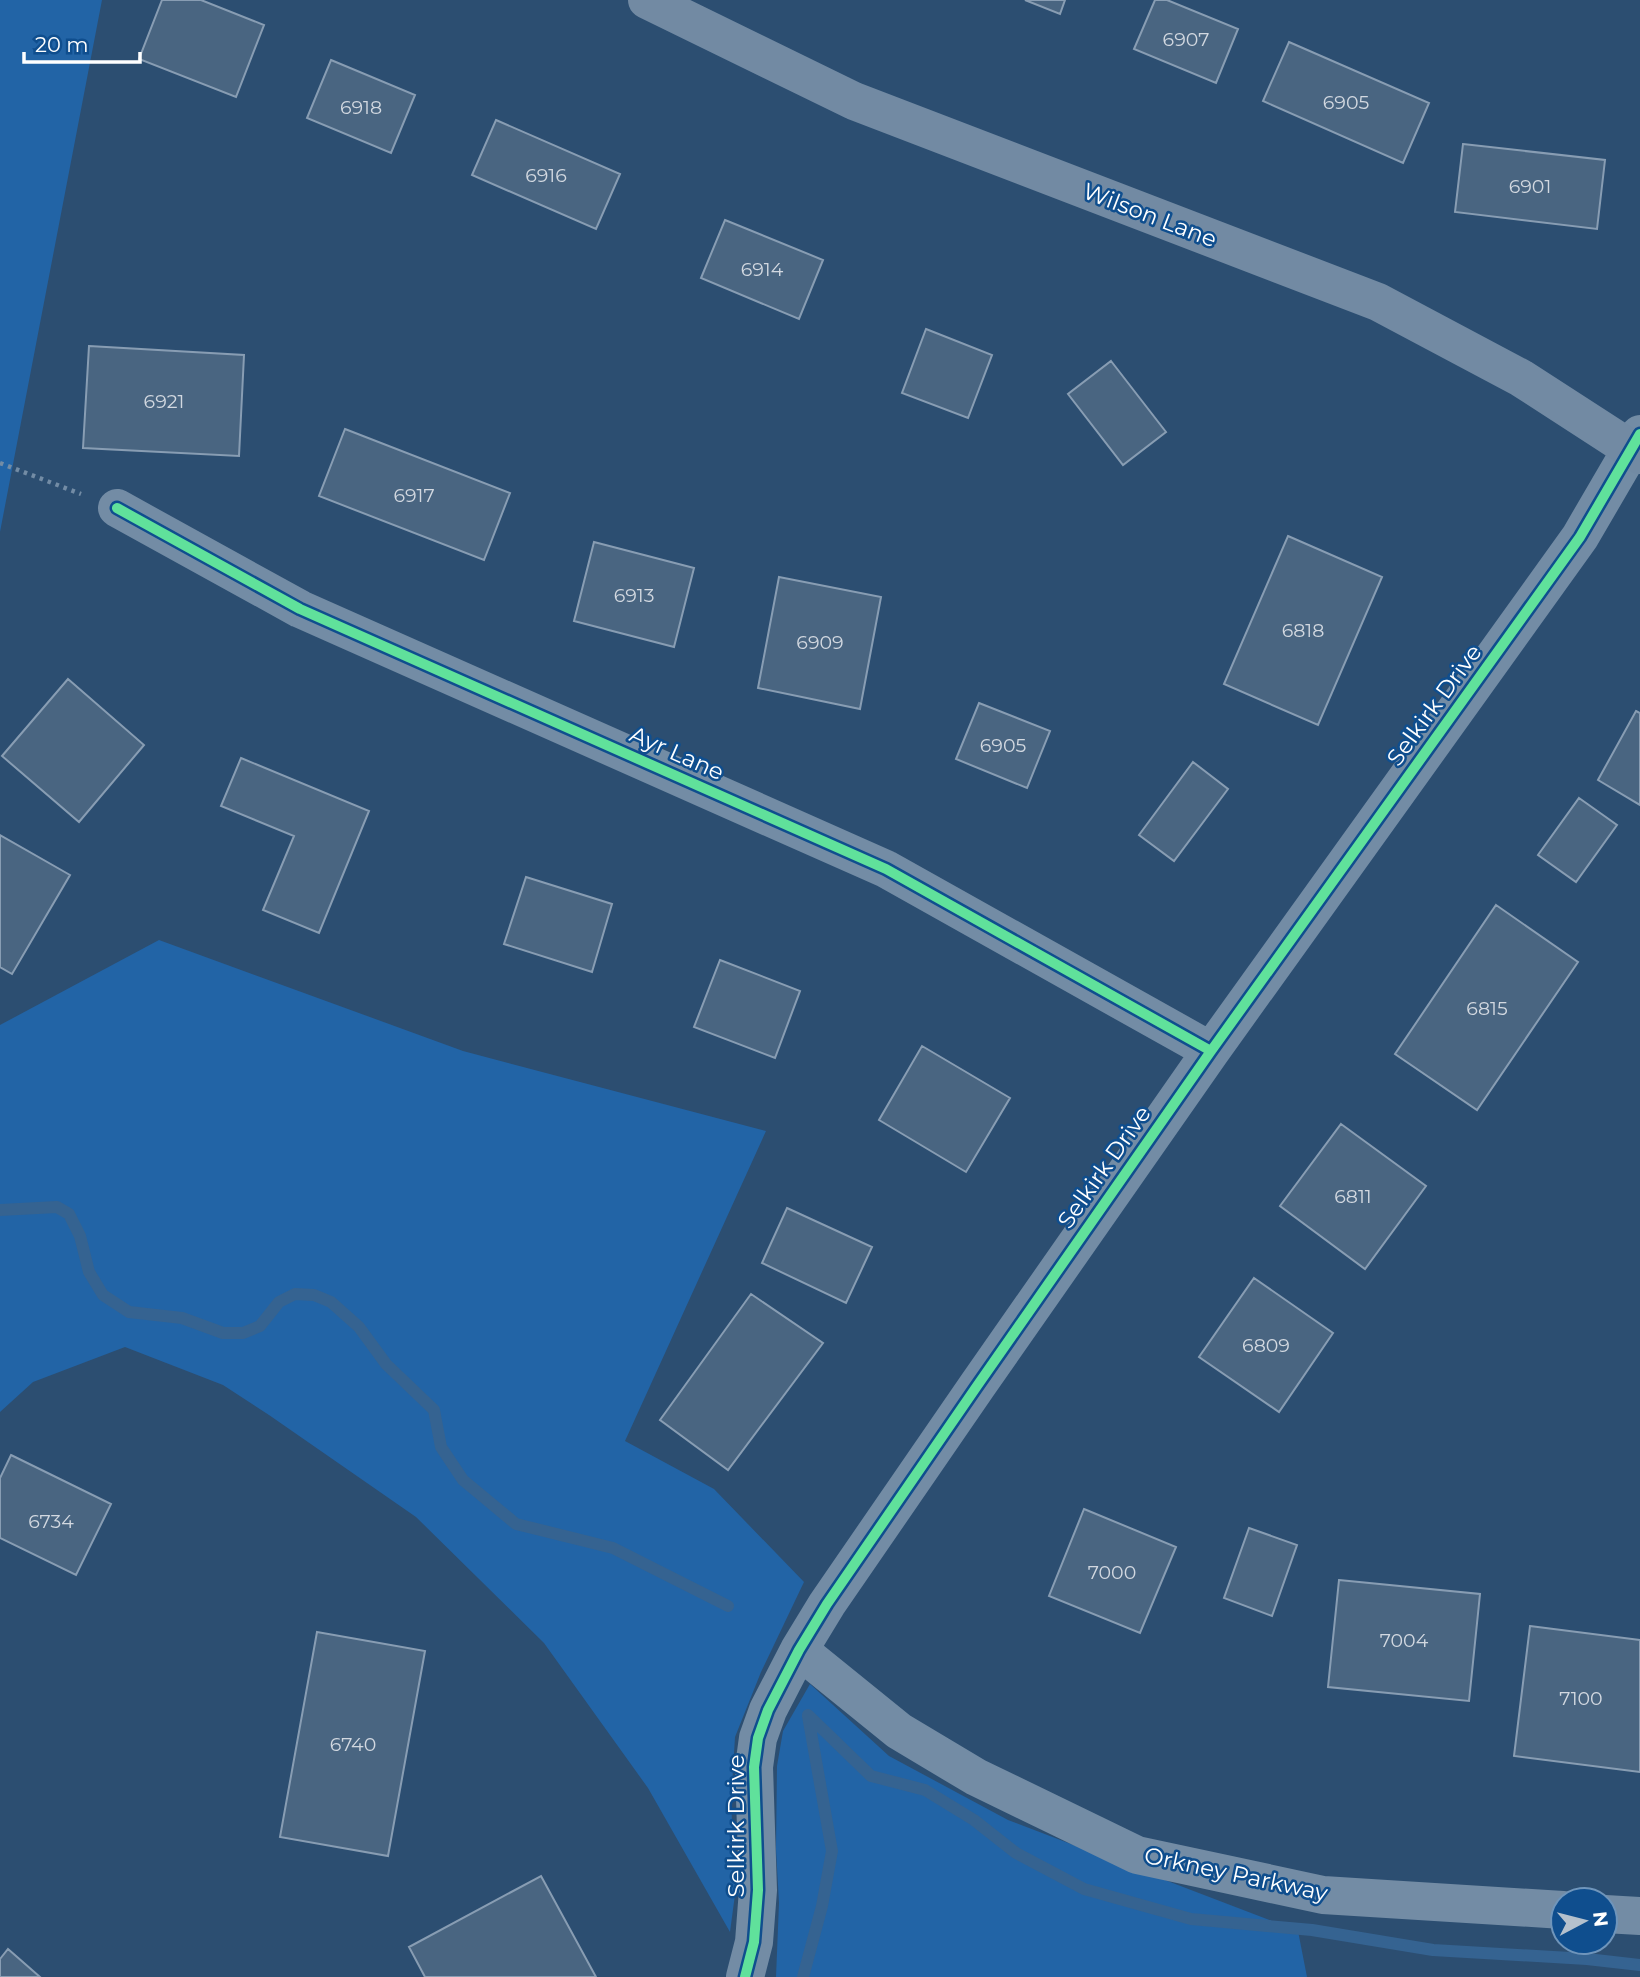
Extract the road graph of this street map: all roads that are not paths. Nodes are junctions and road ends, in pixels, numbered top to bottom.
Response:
1 (647, 0) edge
2 (1637, 446) edge
3 (117, 508) road end
4 (1211, 1051) junction
5 (799, 1650) junction
6 (1549, 1909) edge
7 (1619, 1915) edge
8 (1640, 1916) edge
9 (745, 1977) edge

1 - 2 main road, Wilson Lane
2 - 4 street, Selkirk Drive
3 - 4 street, Ayr Lane
4 - 5 street, Selkirk Drive
5 - 6 street, Orkney Parkway
5 - 9 street, Selkirk Drive
7 - 8 street

